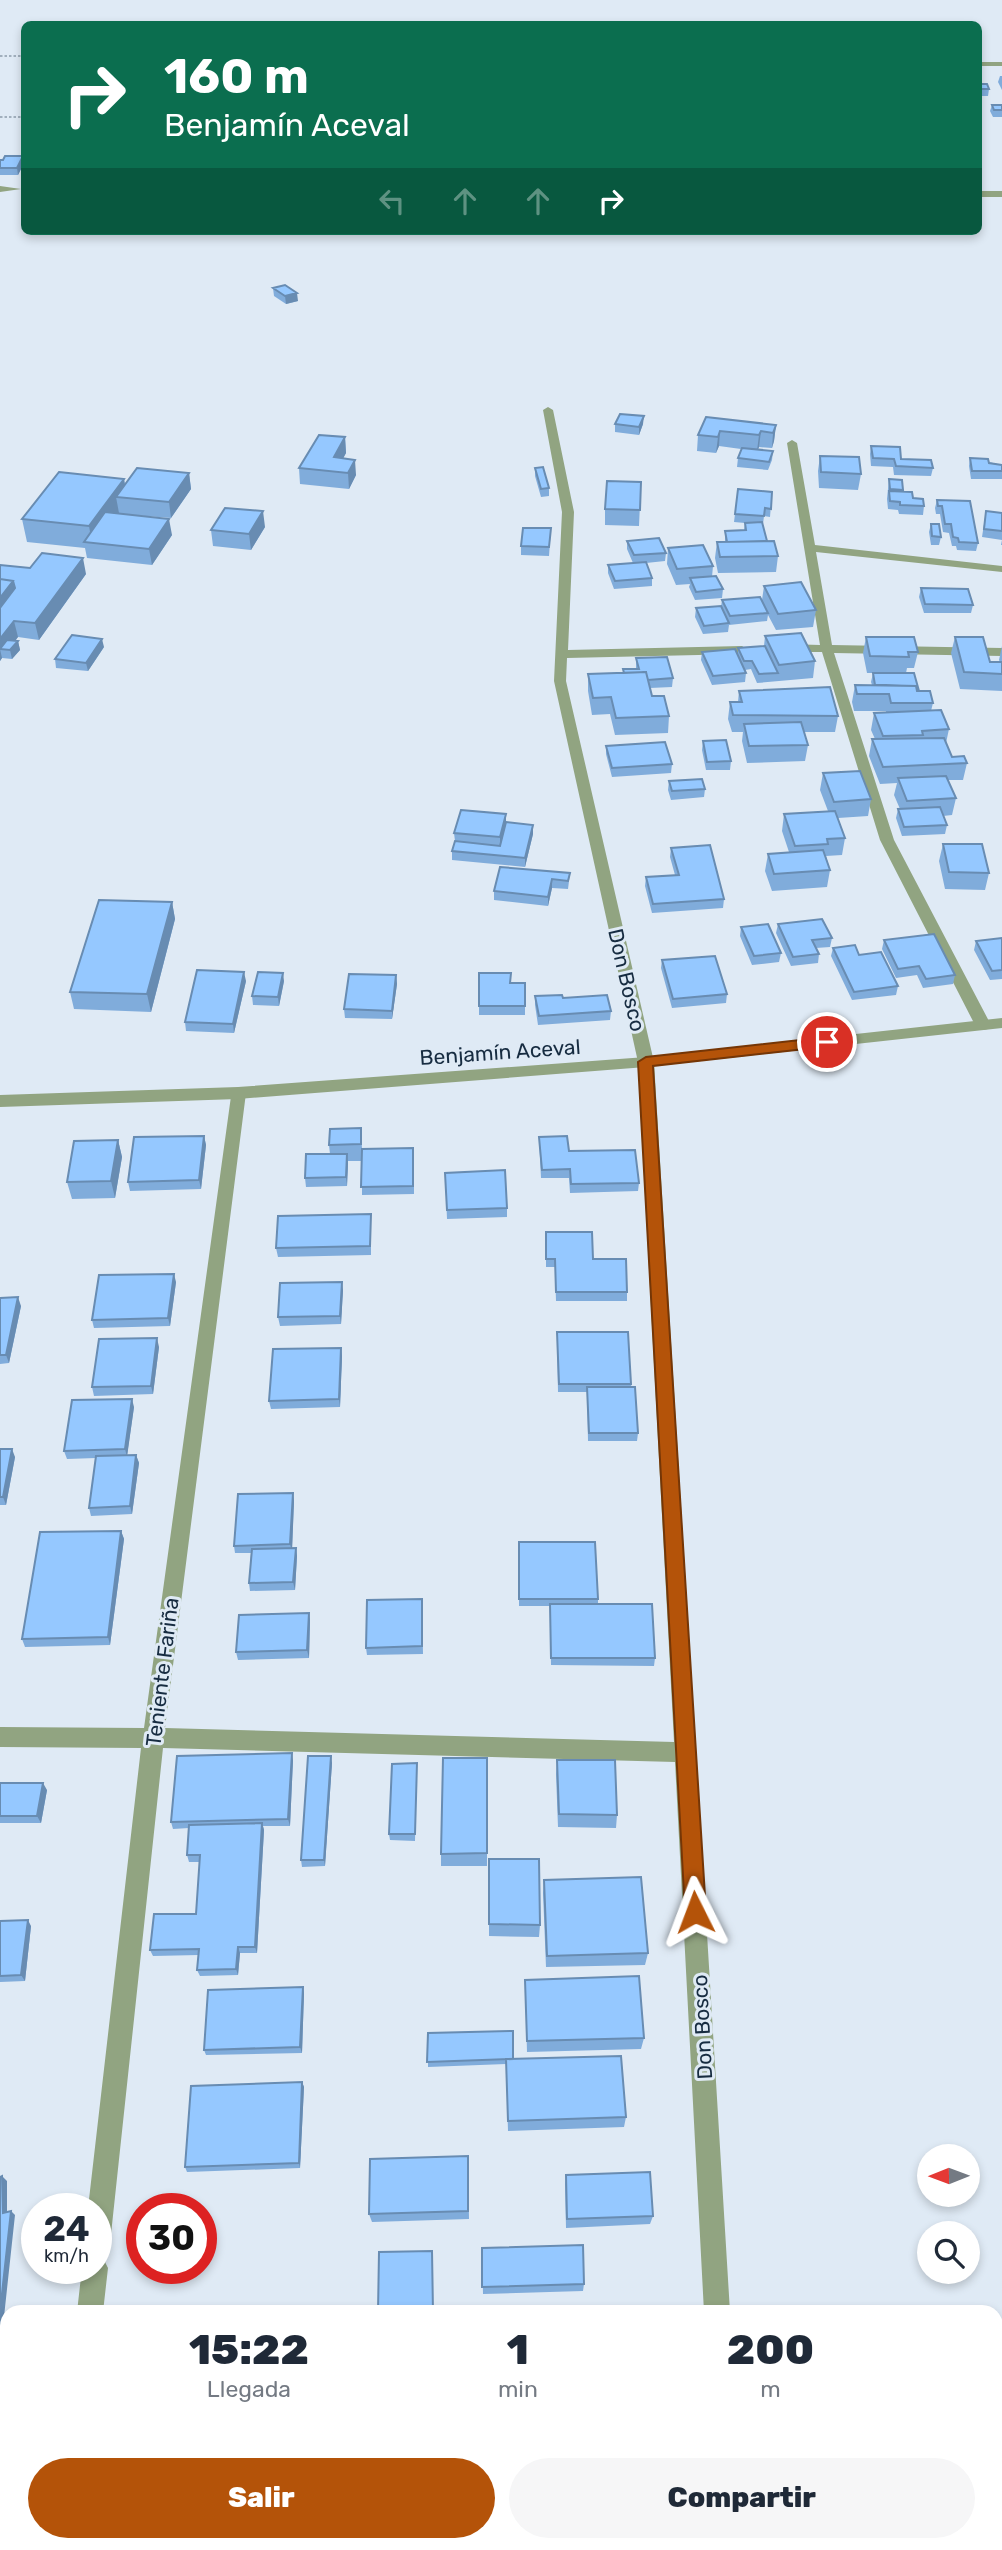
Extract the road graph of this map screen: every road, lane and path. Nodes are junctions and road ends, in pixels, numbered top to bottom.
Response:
1 (0, 55) edge
2 (21, 56) edge
3 (982, 64) edge
4 (1002, 64) edge
5 (0, 117) edge
6 (21, 117) edge
7 (0, 189) edge
8 (17, 189) dead end
9 (982, 194) edge
10 (1002, 194) edge
11 (548, 410) dead end
12 (792, 443) dead end
13 (810, 548) junction
14 (1002, 569) edge
15 (826, 647) junction
16 (757, 649) edge
17 (771, 649) edge
18 (1002, 652) edge
19 (563, 654) junction
20 (1002, 1023) edge
21 (983, 1026) junction
22 (646, 1062) junction
23 (238, 1093) junction
24 (0, 1101) edge
25 (0, 1737) edge
26 (153, 1738) junction
27 (687, 1752) junction
28 (103, 2193) edge
29 (93, 2284) edge
30 (91, 2305) edge
31 (718, 2305) edge

1 - 2 path
3 - 4 street
5 - 6 path
7 - 8 street
9 - 10 street
11 - 19 street, Don Bosco
12 - 13 street
13 - 14 street
13 - 15 street
15 - 17 street
15 - 18 street
15 - 21 street
16 - 19 street
19 - 22 street, Don Bosco
20 - 21 street, Benjamín Aceval
21 - 22 street, Benjamín Aceval
22 - 23 street, Benjamín Aceval
22 - 27 street, Don Bosco
23 - 24 street, Benjamín Aceval
23 - 26 street, Teniente Fariña
25 - 26 street
26 - 27 street
26 - 28 street, Teniente Fariña
27 - 31 street, Don Bosco
29 - 30 street

